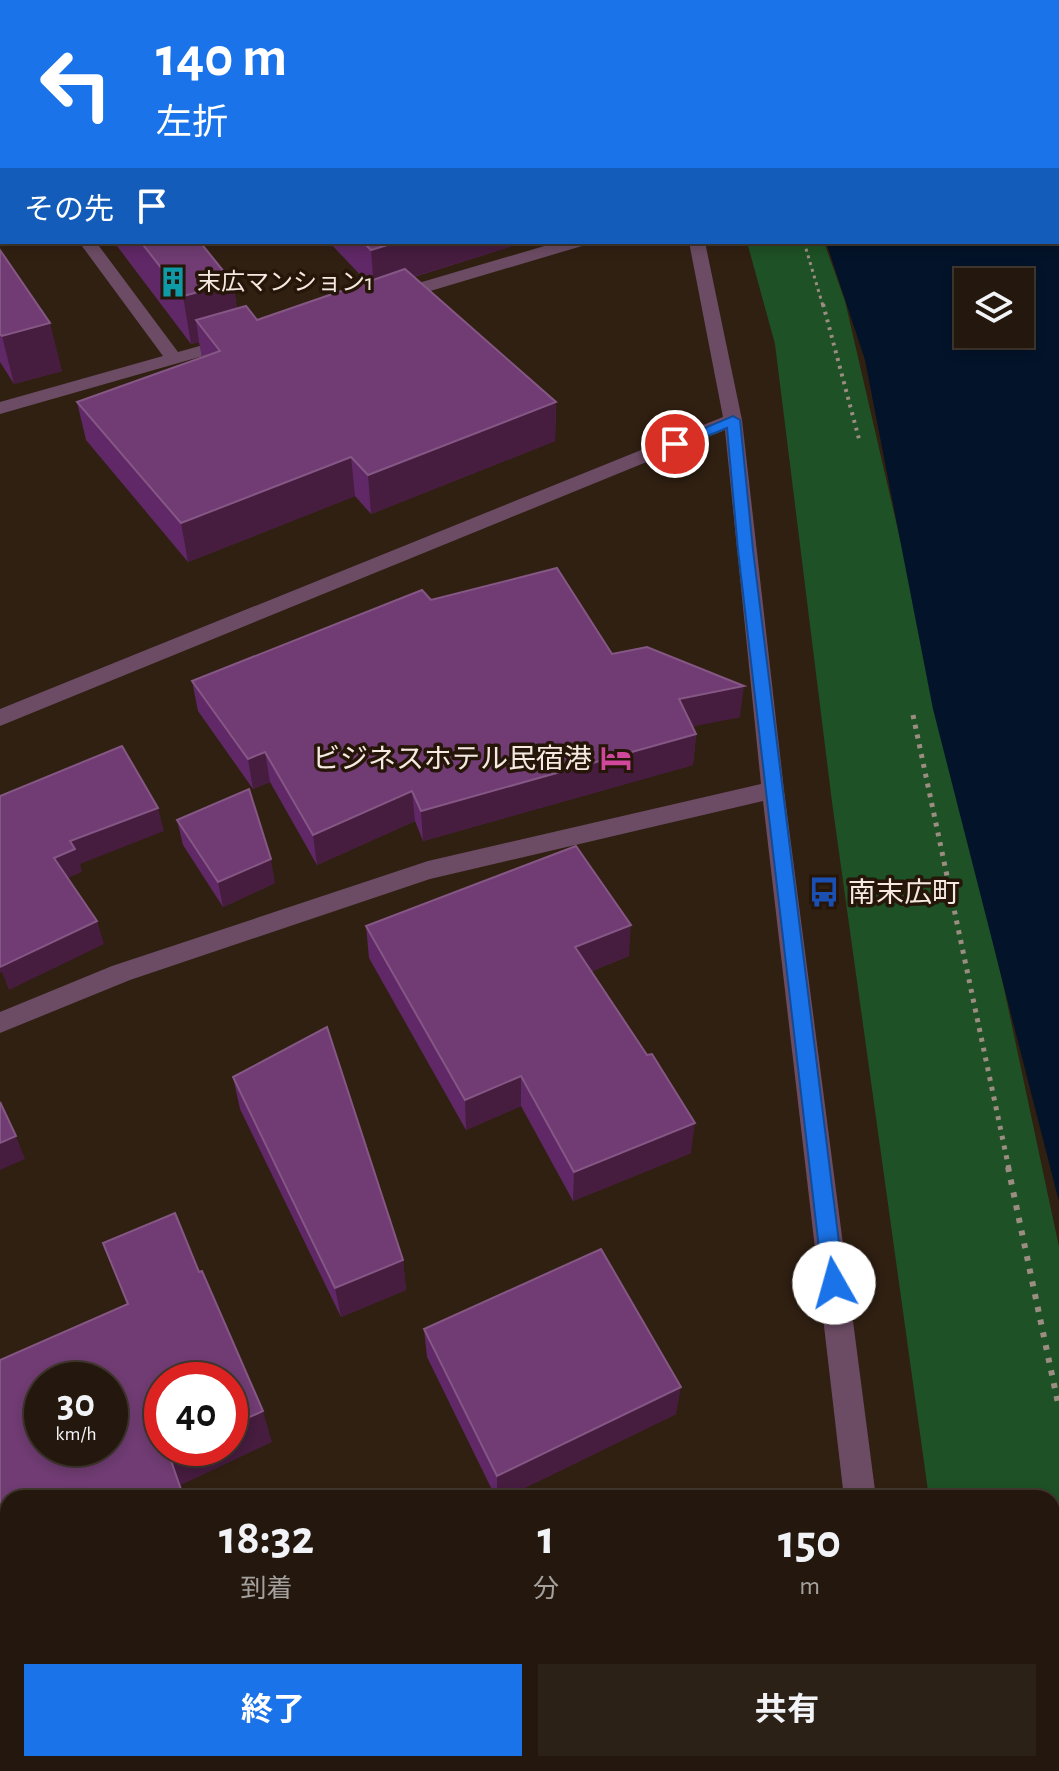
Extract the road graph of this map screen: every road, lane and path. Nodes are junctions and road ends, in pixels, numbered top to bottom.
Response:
1 (88, 244) edge
2 (569, 244) edge
3 (697, 244) edge
4 (805, 244) edge
5 (376, 301) edge
6 (246, 338) edge
7 (174, 358) junction
8 (0, 408) edge
9 (733, 420) junction
10 (859, 439) dead end
11 (913, 715) dead end
12 (0, 718) edge
13 (773, 790) junction
14 (0, 1023) edge
15 (1059, 1408) edge
16 (859, 1490) edge

1 - 7 street
2 - 5 street
3 - 9 street
4 - 10 path
6 - 7 street
7 - 8 street
9 - 12 street
9 - 13 street
11 - 15 path
13 - 14 street
13 - 16 street

